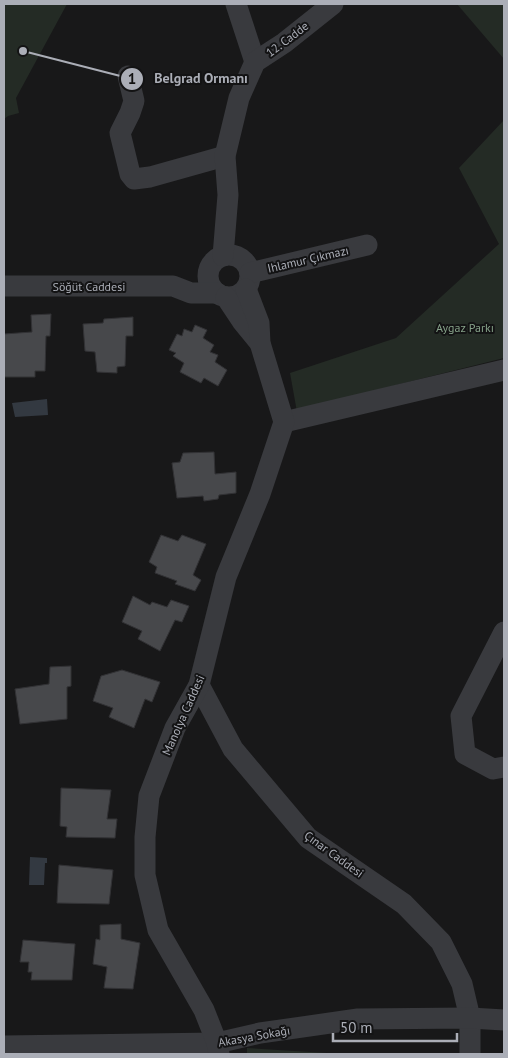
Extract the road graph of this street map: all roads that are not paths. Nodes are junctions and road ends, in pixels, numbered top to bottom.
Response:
1 (236, 4) edge
2 (333, 4) edge
3 (255, 62) junction
4 (128, 76) dead end
5 (225, 156) junction
6 (366, 245) dead end
7 (234, 268) junction
8 (4, 286) edge
9 (174, 286) junction
10 (221, 295) junction
11 (260, 343) junction
12 (504, 370) edge
13 (284, 422) junction
14 (504, 632) edge
15 (199, 685) junction
16 (504, 767) edge
17 (470, 1018) junction
18 (504, 1020) edge
19 (4, 1046) edge
20 (218, 1049) edge
21 (470, 1054) edge

1 - 3 street
2 - 3 street, 12. Cadde
3 - 5 street, 12. Cadde
4 - 5 street
5 - 7 street, 12. Cadde
6 - 7 street, Ihlamur Çıkmazı
7 - 9 street
7 - 10 street
7 - 10 street
7 - 11 street
8 - 9 street, Söğüt Caddesi
9 - 10 street
10 - 11 street
11 - 13 street
12 - 13 street
13 - 15 street, Manolya Caddesi
14 - 16 street
15 - 17 street, Çınar Caddesi
15 - 20 street, Manolya Caddesi
17 - 18 street, Akasya Sokağı
17 - 20 street, Akasya Sokağı
17 - 21 street, Çınar Caddesi
19 - 20 street, Akasya Sokağı

